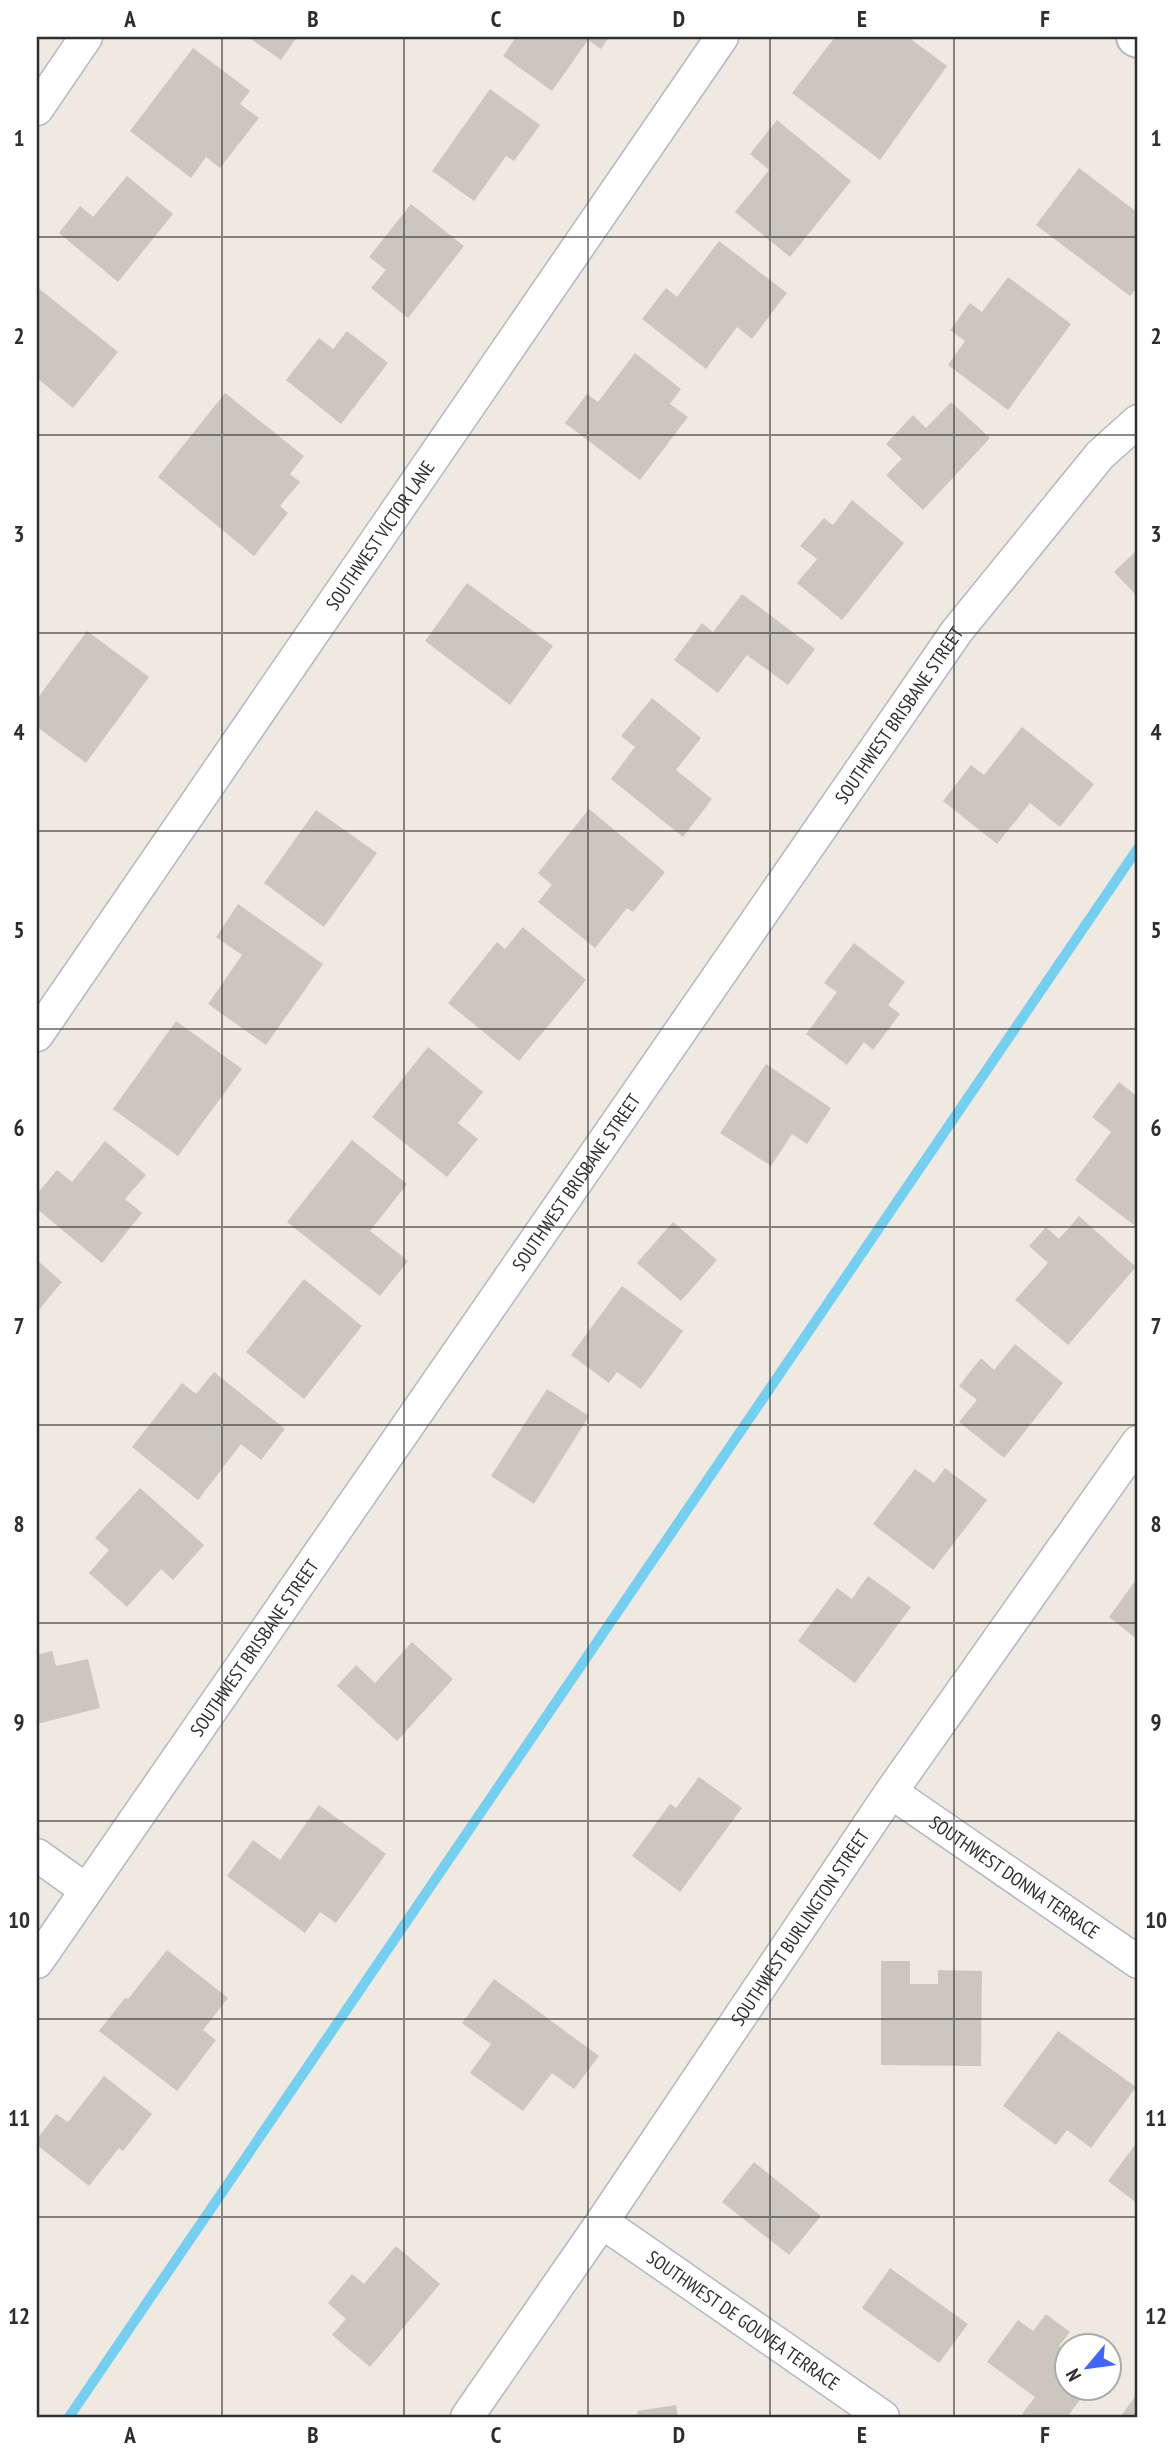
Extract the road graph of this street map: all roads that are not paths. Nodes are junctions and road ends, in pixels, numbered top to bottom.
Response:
1 (86, 37) edge
2 (722, 37) edge
3 (37, 109) edge
4 (1138, 421) edge
5 (37, 1035) edge
6 (1138, 1442) edge
7 (891, 1792) junction
8 (37, 1855) edge
9 (86, 1890) junction
10 (37, 1962) edge
11 (1138, 1962) edge
12 (602, 2222) junction
13 (467, 2417) edge
14 (883, 2417) edge

1 - 3 street
2 - 5 street, SOUTHWEST VICTOR LANE
4 - 9 street, SOUTHWEST BRISBANE STREET
6 - 7 street, SOUTHWEST BURLINGTON STREET
7 - 11 street, SOUTHWEST DONNA TERRACE
7 - 12 street, SOUTHWEST BURLINGTON STREET
8 - 9 street
9 - 10 street, SOUTHWEST BRISBANE STREET
12 - 13 street, SOUTHWEST BURLINGTON STREET
12 - 14 street, SOUTHWEST DE GOUVEA TERRACE

